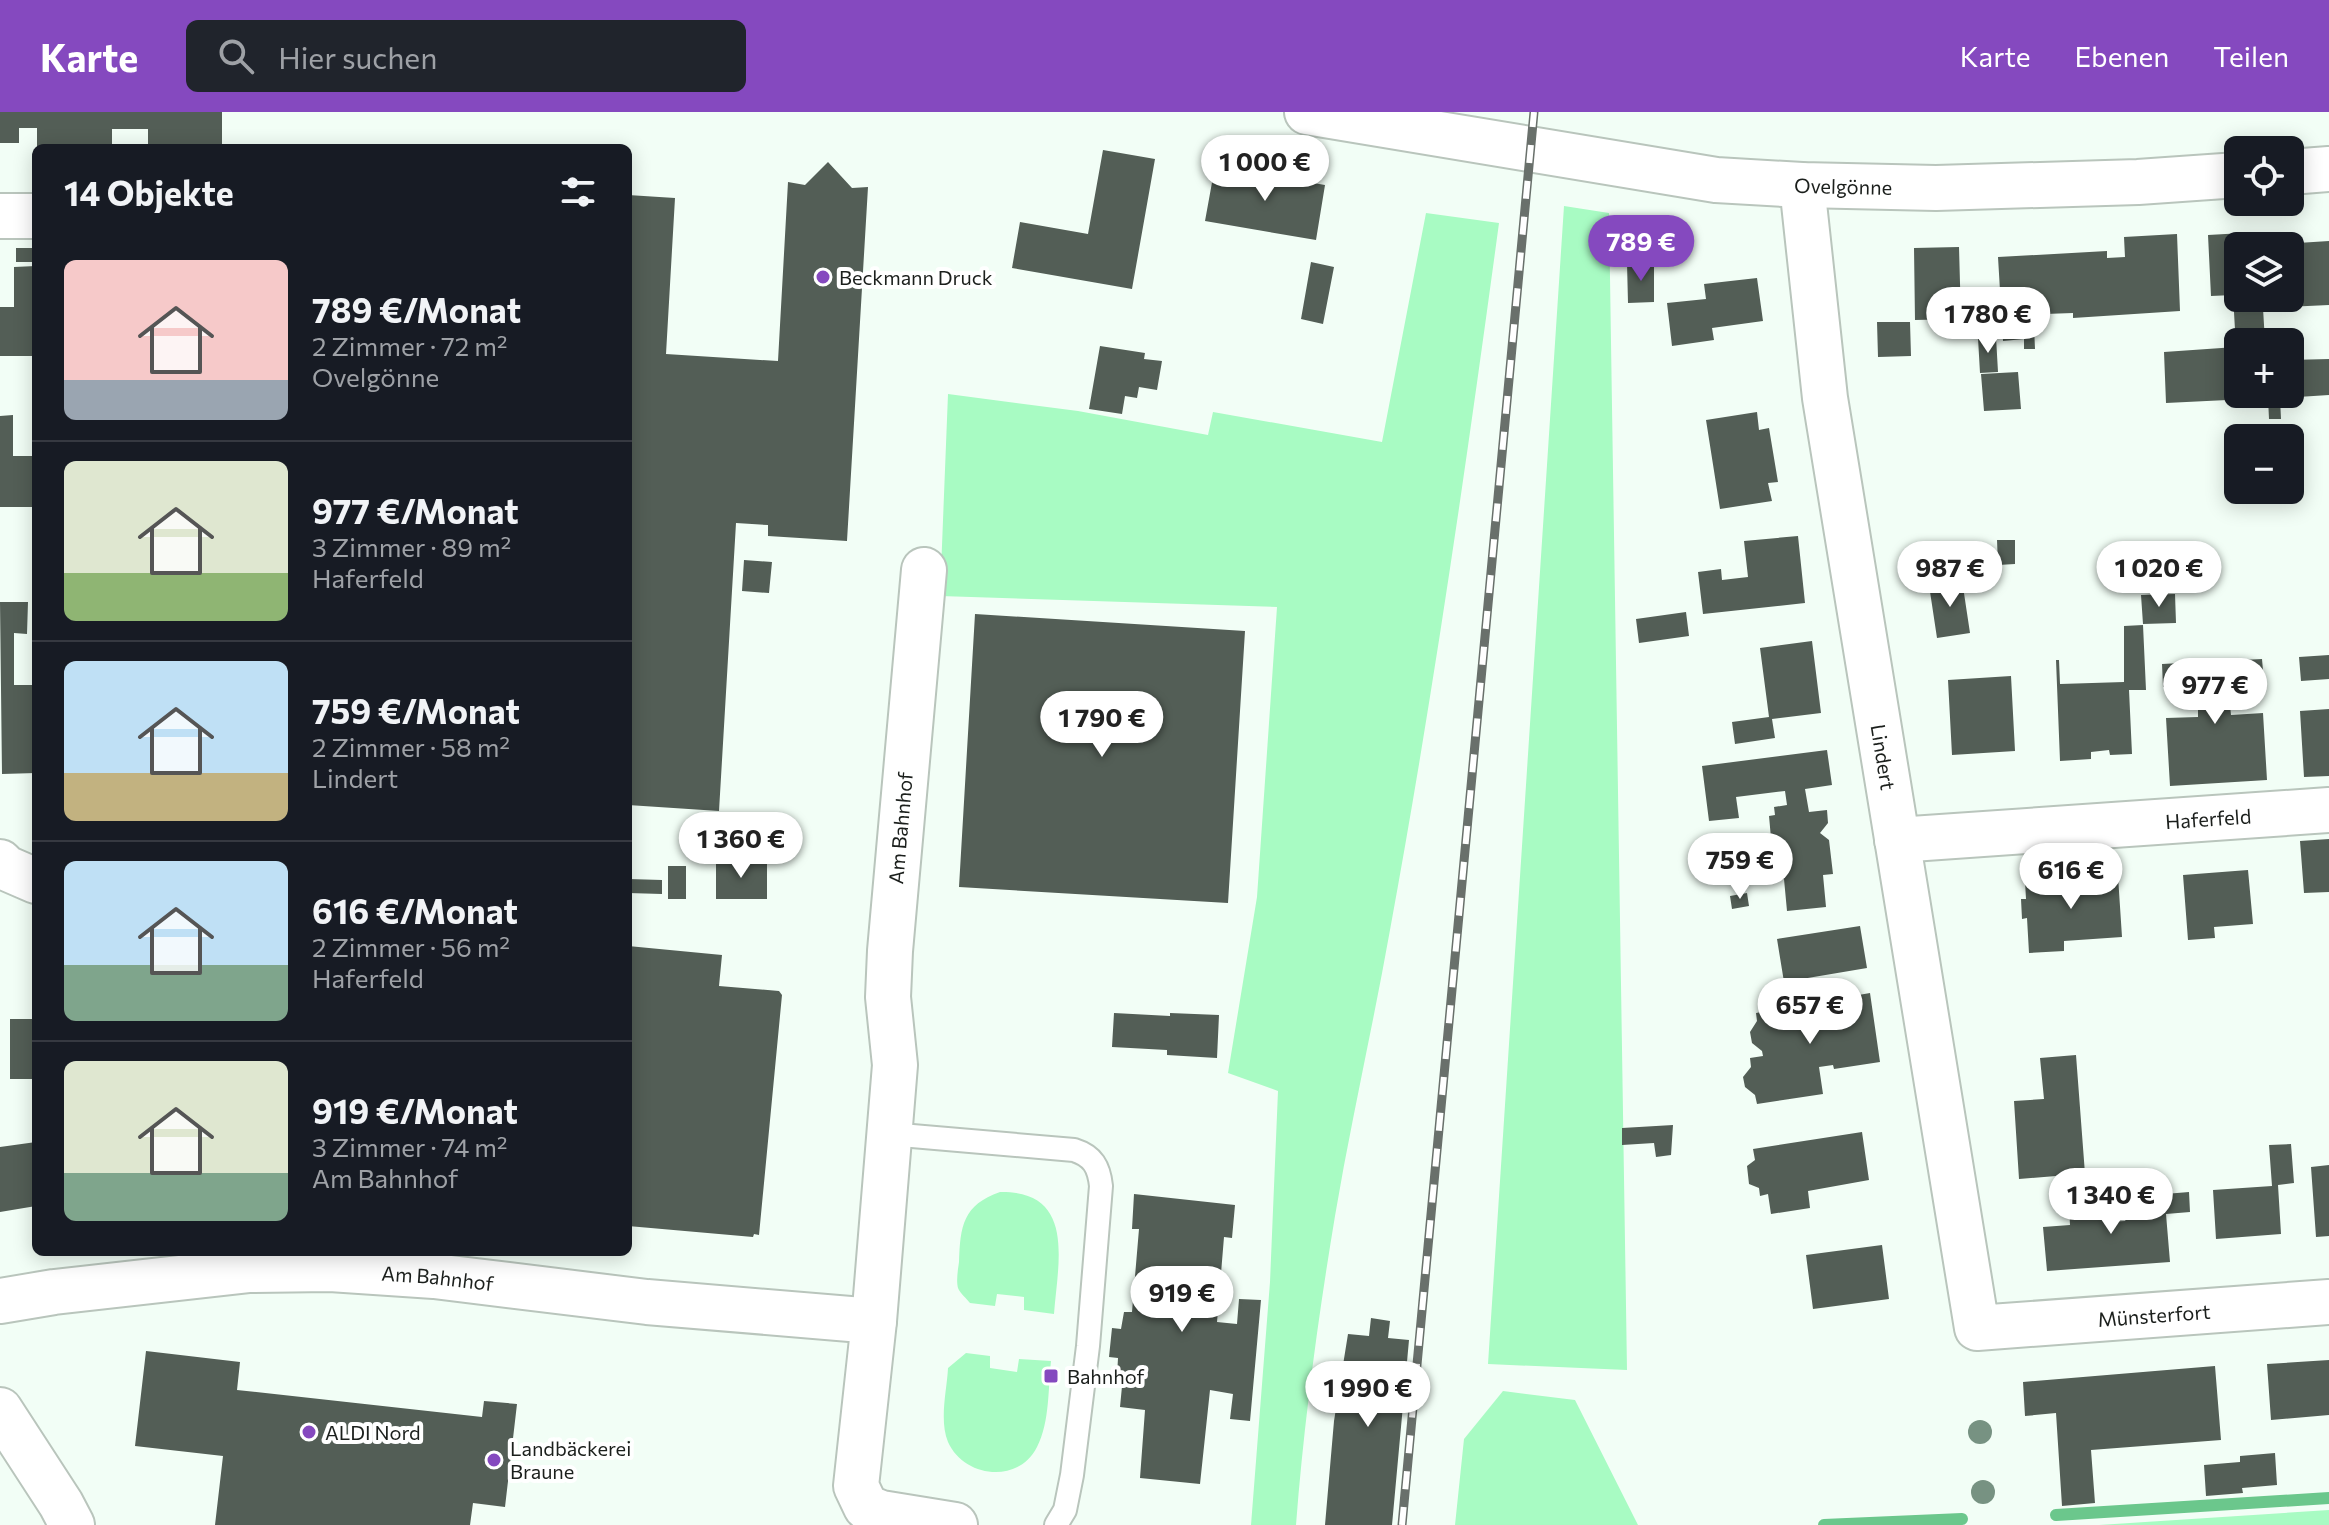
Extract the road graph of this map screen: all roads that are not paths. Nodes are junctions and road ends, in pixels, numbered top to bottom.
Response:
1 (1307, 112) edge
2 (2329, 169) edge
3 (2304, 171) edge
4 (2224, 176) edge
5 (1802, 185) junction
6 (0, 216) edge
7 (32, 216) edge
8 (924, 570) dead end
9 (2329, 810) edge
10 (1897, 840) junction
11 (0, 862) edge
12 (32, 879) edge
13 (889, 1134) junction
14 (250, 1261) edge
15 (0, 1301) edge
16 (2329, 1302) edge
17 (874, 1321) junction
18 (1977, 1328) joint
19 (0, 1410) edge
20 (72, 1525) edge
21 (955, 1525) edge
22 (1056, 1525) edge

1 - 5 street, Ovelgönne
2 - 3 street
4 - 5 street, Ovelgönne
5 - 10 street, Lindert
6 - 7 street
8 - 13 street, Am Bahnhof
9 - 10 street, Haferfeld
10 - 18 street, Lindert
11 - 12 street
13 - 17 street, Am Bahnhof
13 - 22 lane
14 - 15 street, Am Bahnhof
14 - 17 street, Am Bahnhof
16 - 18 street, Münsterfort
17 - 21 street, Am Bahnhof
19 - 20 street

